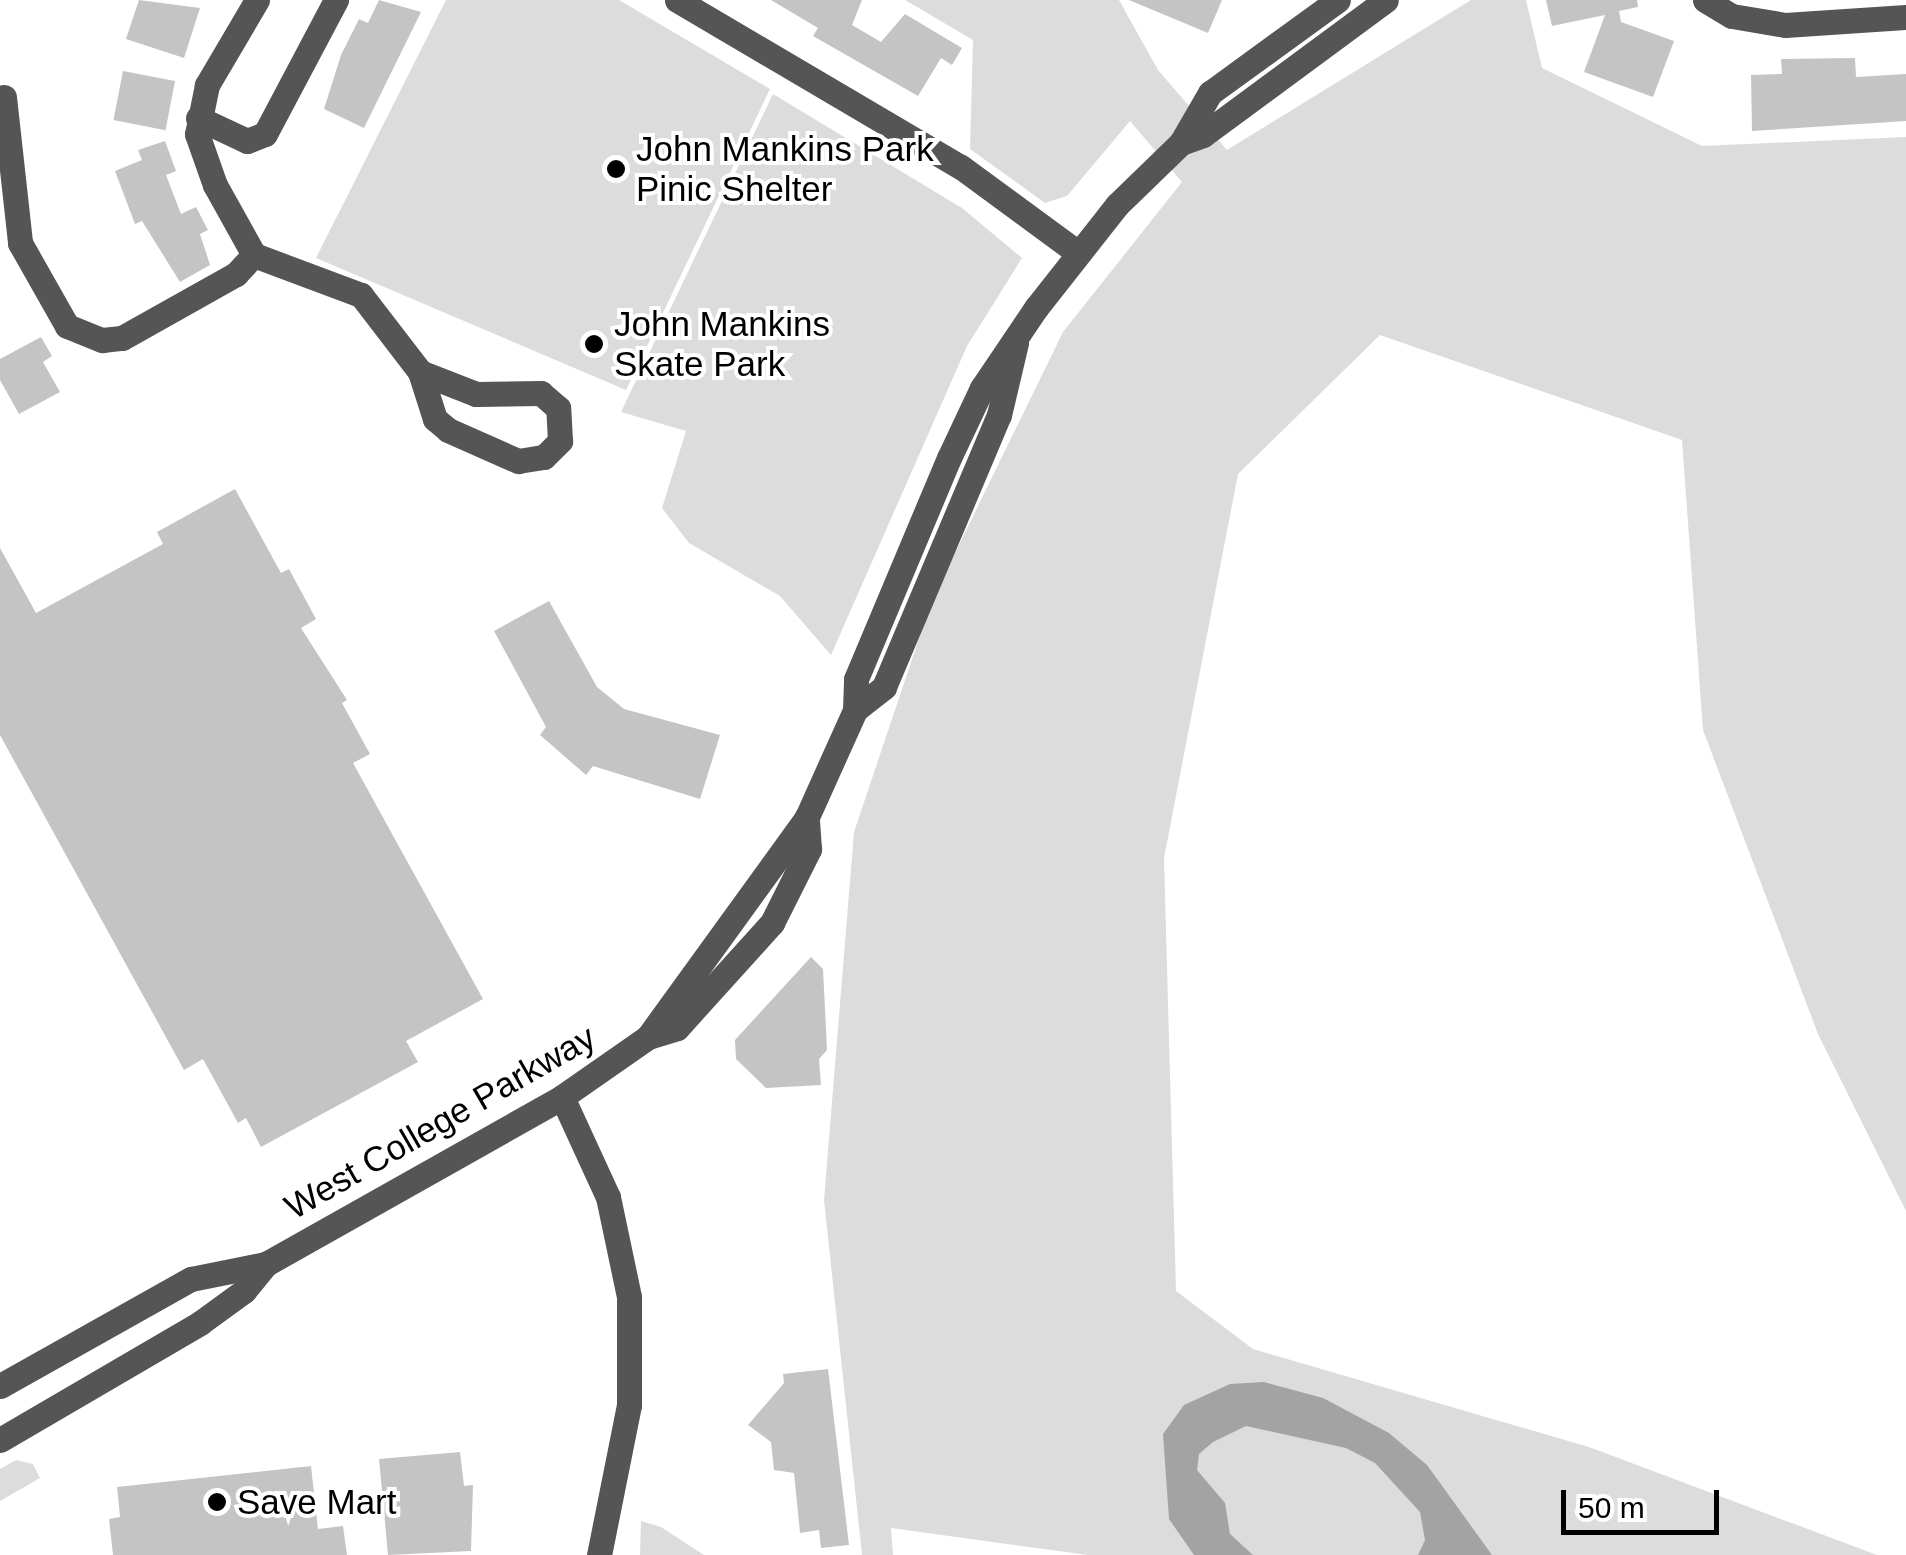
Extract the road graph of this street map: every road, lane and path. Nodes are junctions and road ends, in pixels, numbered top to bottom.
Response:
1 (336, 0) edge
2 (678, 0) edge
3 (1338, 0) edge
4 (1386, 0) edge
5 (1705, 0) edge
6 (246, 4) edge
7 (1906, 18) edge
8 (4, 98) dead end
9 (198, 118) junction
10 (1181, 143) junction
11 (1078, 252) junction
12 (254, 256) junction
13 (420, 372) junction
14 (562, 1096) junction
15 (266, 1264) junction
16 (0, 1386) edge
17 (0, 1440) edge
18 (599, 1555) edge

1 - 9 street
2 - 11 street
3 - 10 street, West College Parkway
4 - 10 street, West College Parkway
5 - 7 street
6 - 9 street
8 - 12 street
9 - 12 street
10 - 11 street, West College Parkway
11 - 14 street, West College Parkway
12 - 13 street
13 - 13 street
14 - 15 street, West College Parkway
14 - 18 street
15 - 16 street, West College Parkway
15 - 17 street, West College Parkway

